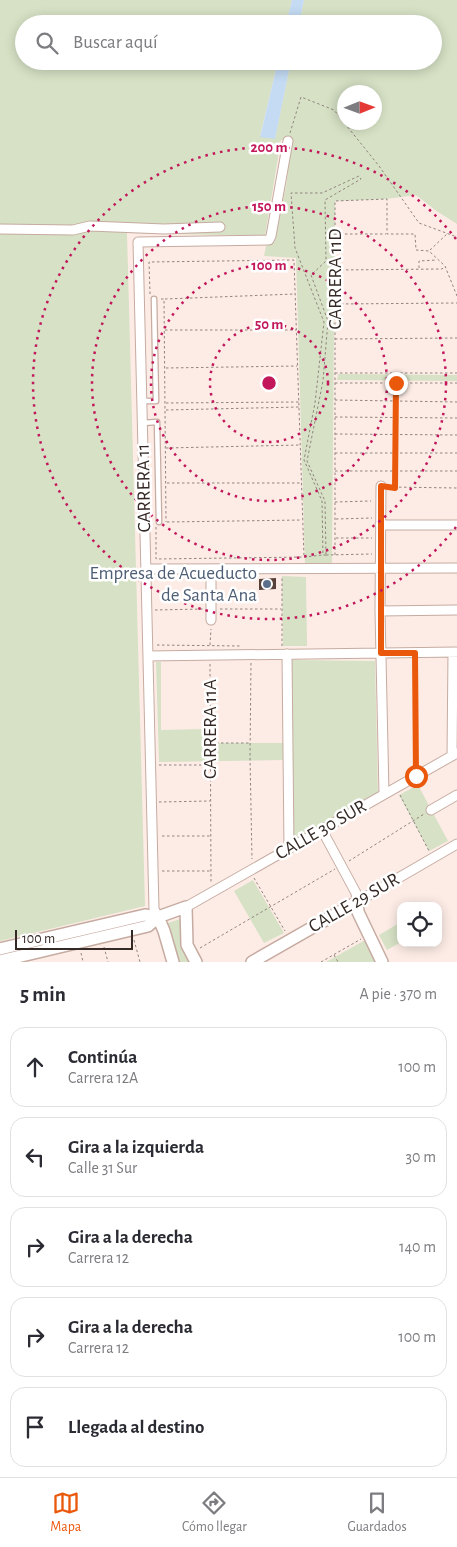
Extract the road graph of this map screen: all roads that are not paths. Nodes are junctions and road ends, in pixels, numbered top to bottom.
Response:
1 (288, 141) road end
2 (220, 227) dead end
3 (0, 229) edge
4 (154, 299) road end
5 (142, 401) junction
6 (142, 423) junction
7 (381, 486) road end
8 (159, 522) road end
9 (380, 525) junction
10 (457, 525) edge
11 (457, 568) edge
12 (146, 569) junction
13 (211, 569) junction
14 (380, 569) junction
15 (457, 610) edge
16 (380, 611) junction
17 (211, 620) road end
18 (285, 650) junction
19 (455, 652) edge
20 (381, 653) junction
21 (148, 656) junction
22 (455, 754) edge
23 (384, 794) junction
24 (457, 795) edge
25 (431, 810) road end
26 (322, 830) junction
27 (457, 844) edge
28 (289, 849) junction
29 (357, 902) junction
30 (186, 907) junction
31 (158, 917) junction
32 (0, 949) edge
33 (193, 958) edge
34 (0, 961) edge
35 (173, 962) edge
36 (252, 962) edge
37 (382, 962) edge

1 - 5 street, CARRERA 11
2 - 3 street
4 - 5 lane
5 - 6 street, CARRERA 11
6 - 8 lane
6 - 12 street, CARRERA 11
7 - 9 street
9 - 10 street
9 - 14 street
11 - 14 street
12 - 13 street
12 - 21 street, CARRERA 11
13 - 14 street
13 - 17 street
14 - 16 street
15 - 16 street
16 - 20 street
18 - 20 street
18 - 21 street
18 - 28 street
19 - 20 street
19 - 22 street
20 - 23 street
21 - 31 street, CARRERA 11
22 - 23 street, CALLE 30 SUR
23 - 26 street, CALLE 30 SUR
24 - 25 street
26 - 28 street, CALLE 30 SUR
26 - 29 street
27 - 29 street, CALLE 29 SUR
28 - 30 street, CALLE 30 SUR
29 - 36 street, CALLE 29 SUR
29 - 37 street
30 - 31 street
30 - 33 street
31 - 32 street
31 - 34 street
31 - 35 street, CARRERA 11

